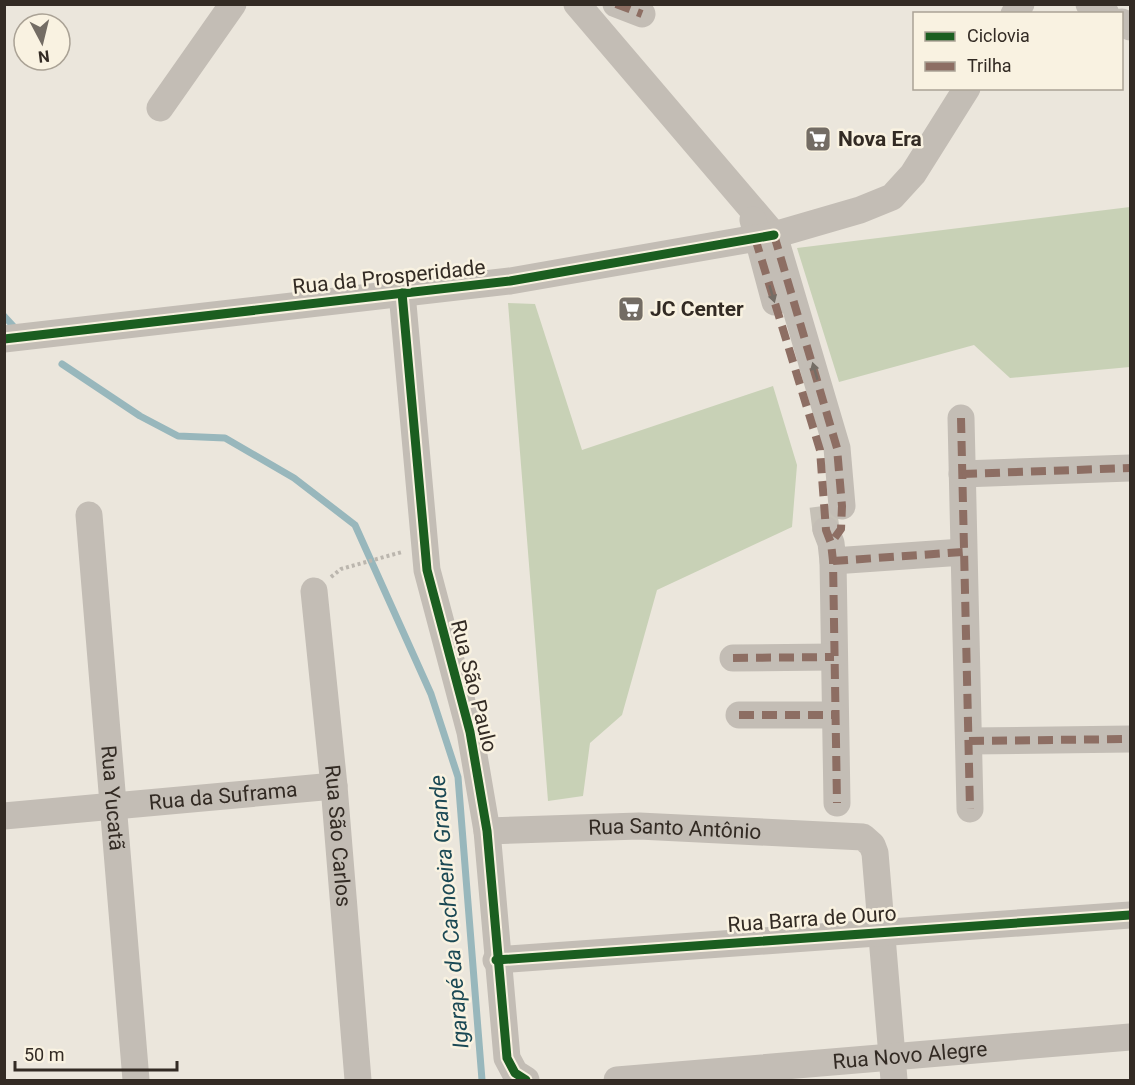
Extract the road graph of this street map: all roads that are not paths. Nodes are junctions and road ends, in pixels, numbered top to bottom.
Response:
1 (233, 4) edge
2 (577, 4) edge
3 (616, 4) edge
4 (1089, 4) edge
5 (1103, 12) edge
6 (642, 14) dead end
7 (966, 90) edge
8 (160, 108) dead end
9 (765, 236) junction
10 (402, 293) junction
11 (4, 339) edge
12 (961, 418) dead end
13 (1131, 468) edge
14 (962, 474) junction
15 (89, 515) dead end
16 (833, 529) junction
17 (963, 552) junction
18 (314, 591) dead end
19 (834, 657) junction
20 (733, 658) dead end
21 (739, 715) dead end
22 (834, 715) junction
23 (1131, 739) edge
24 (969, 741) junction
25 (334, 786) junction
26 (837, 803) dead end
27 (114, 806) junction
28 (970, 809) dead end
29 (4, 816) edge
30 (487, 831) junction
31 (1131, 915) edge
32 (882, 932) junction
33 (496, 960) junction
34 (1131, 1037) edge
35 (892, 1069) edge
36 (136, 1080) edge
37 (357, 1080) edge
38 (526, 1080) edge
39 (617, 1080) edge

1 - 8 street
2 - 9 street
3 - 6 street
4 - 5 street
7 - 9 street, Rua da Prosperidade
9 - 10 street, Rua da Prosperidade
9 - 16 street
10 - 11 street, Rua da Prosperidade
10 - 30 street, Rua São Paulo
12 - 14 street
13 - 14 street
14 - 17 street
15 - 27 street, Rua Yucatã
16 - 17 street
16 - 19 street
17 - 24 street
18 - 25 street, Rua São Carlos
19 - 20 street
19 - 22 street
21 - 22 street
22 - 26 street
23 - 24 street
24 - 28 street
25 - 27 street, Rua da Suframa
25 - 37 street, Rua São Carlos
27 - 29 street, Rua da Suframa
27 - 36 street, Rua Yucatã
30 - 32 street, Rua Santo Antônio
30 - 33 street, Rua São Paulo
31 - 32 street, Rua Barra de Ouro
32 - 33 street, Rua Barra de Ouro
32 - 35 street
33 - 38 street, Rua São Paulo
34 - 35 street, Rua Novo Alegre
35 - 39 street, Rua Novo Alegre

